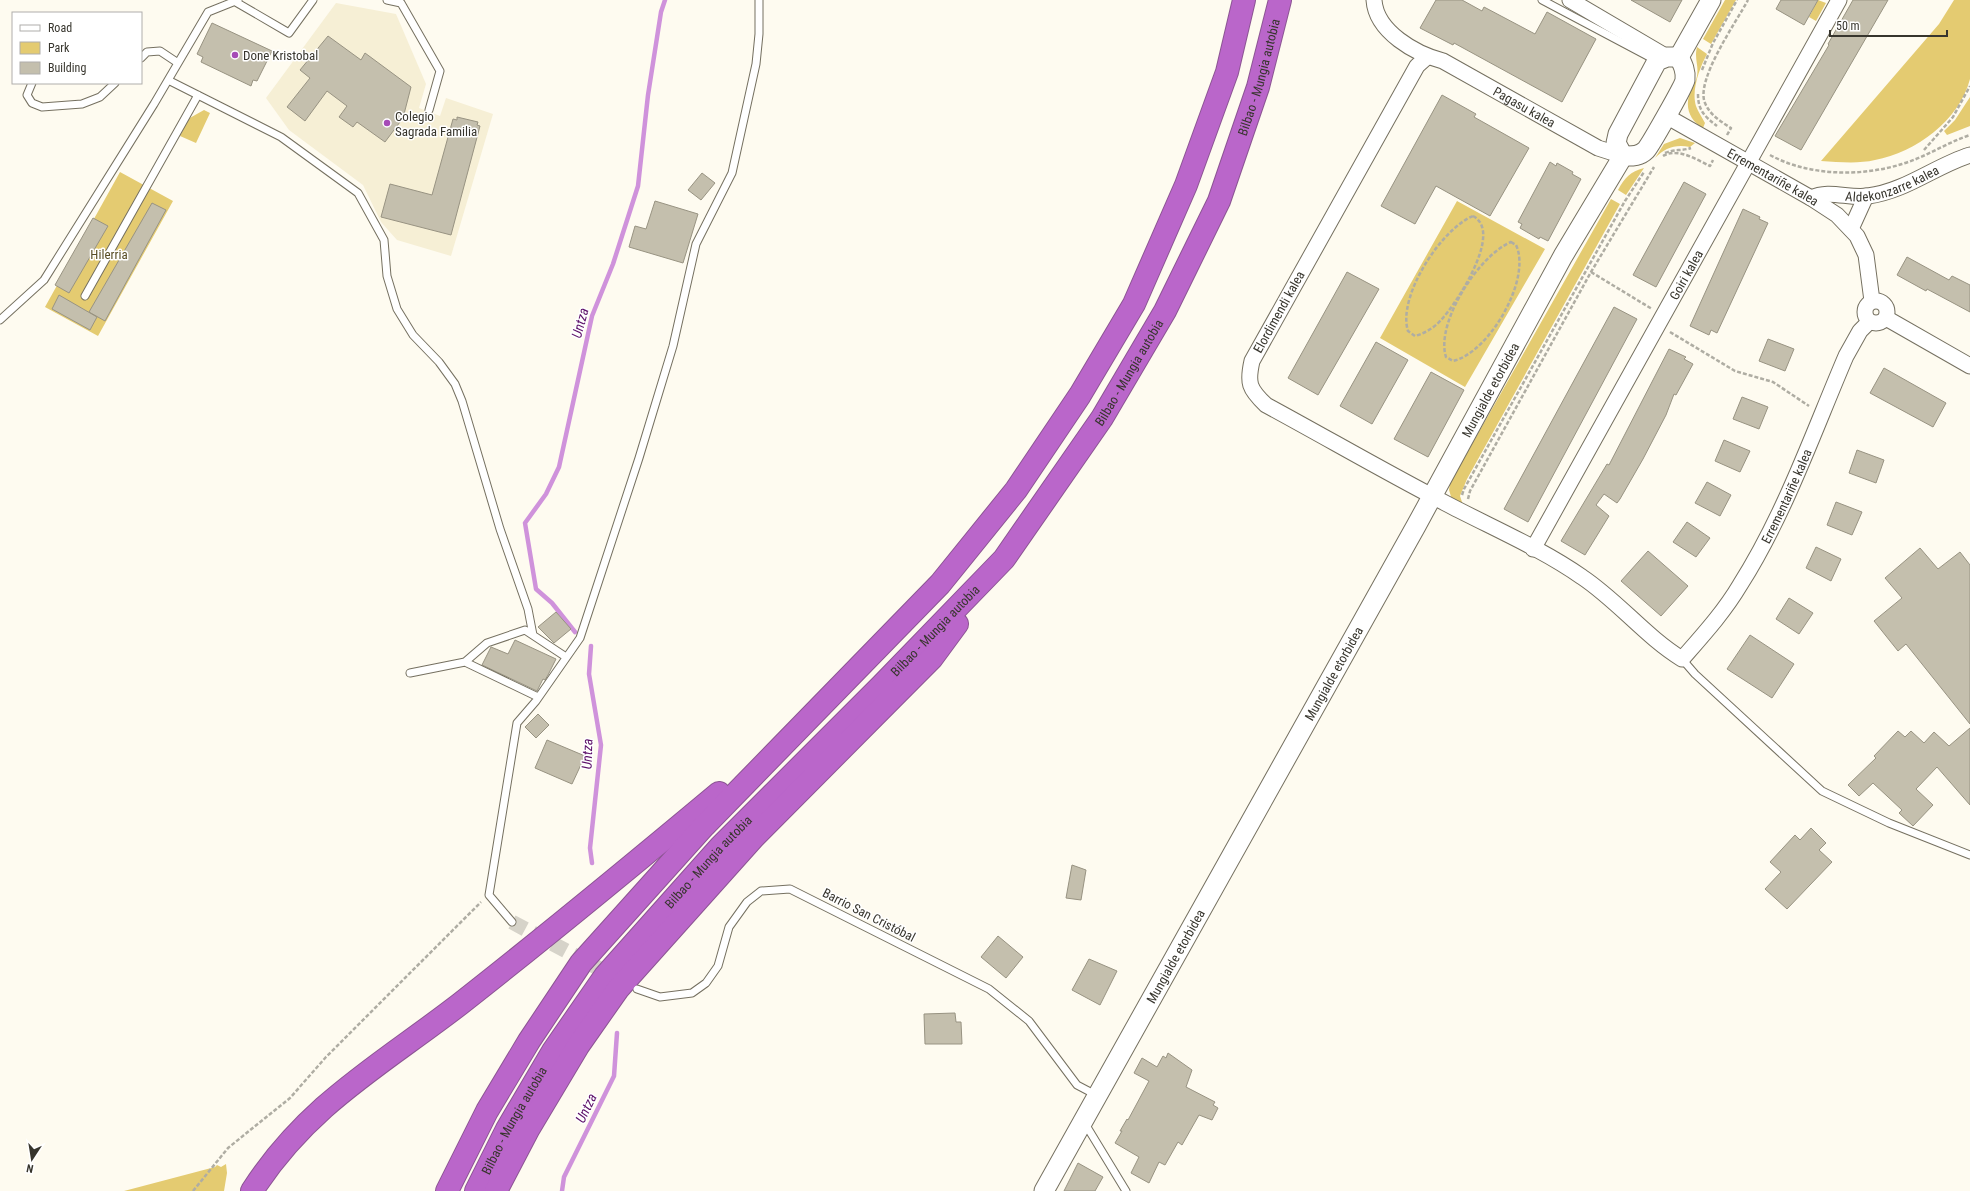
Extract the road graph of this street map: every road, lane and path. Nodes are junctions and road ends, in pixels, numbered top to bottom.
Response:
1 (313, 0) edge
2 (386, 0) edge
3 (759, 0) edge
4 (1244, 0) edge
5 (1280, 0) edge
6 (1374, 0) edge
7 (1542, 0) edge
8 (1570, 0) edge
9 (1711, 0) edge
10 (1737, 0) edge
11 (1748, 0) edge
12 (1839, 0) edge
13 (233, 1) edge
14 (142, 57) edge
15 (1427, 57) junction
16 (1668, 58) junction
17 (178, 63) junction
18 (1700, 76) dead end
19 (168, 80) junction
20 (32, 84) edge
21 (114, 84) edge
22 (1970, 86) edge
23 (1698, 90) dead end
24 (198, 95) junction
25 (429, 110) dead end
26 (1666, 116) junction
27 (1729, 132) junction
28 (1970, 136) edge
29 (1696, 144) dead end
30 (1720, 147) junction
31 (1757, 148) junction
32 (1924, 150) dead end
33 (1970, 155) edge
34 (1623, 156) junction
35 (1749, 163) junction
36 (1657, 164) dead end
37 (1646, 169) dead end
38 (1866, 196) junction
39 (1811, 198) junction
40 (1851, 229) junction
41 (1591, 272) junction
42 (1462, 294) junction
43 (85, 296) dead end
44 (1872, 301) junction
45 (1886, 318) junction
46 (1, 319) edge
47 (1660, 320) junction
48 (1869, 322) junction
49 (1970, 366) edge
50 (1822, 413) junction
51 (1432, 496) junction
52 (1462, 501) dead end
53 (1472, 505) dead end
54 (1532, 548) junction
55 (1004, 559) junction
56 (533, 635) junction
57 (566, 657) junction
58 (1682, 659) junction
59 (465, 662) junction
60 (410, 673) dead end
61 (538, 697) junction
62 (805, 721) junction
63 (1970, 855) edge
64 (489, 895) junction
65 (512, 922) tunnel mouth
66 (637, 989) dead end
67 (1098, 1096) junction
68 (1084, 1122) junction
69 (193, 1191) edge
70 (252, 1191) edge
71 (447, 1191) edge
72 (476, 1191) edge
73 (496, 1191) edge
74 (1044, 1191) edge
75 (1126, 1191) edge

1 - 13 lane
2 - 25 lane
3 - 57 lane
4 - 62 highway, Bilbao - Mungia autobia
5 - 55 highway, Bilbao - Mungia autobia
6 - 15 street, Pagasu kalea
7 - 16 lane
8 - 16 street
9 - 16 street
10 - 18 path
11 - 27 path
12 - 31 street, Goiri kalea
13 - 17 lane
14 - 17 lane
15 - 34 street, Pagasu kalea
15 - 51 street, Elordimendi kalea
16 - 26 street
16 - 34 street
17 - 19 lane
19 - 24 lane
19 - 46 lane
20 - 21 lane
22 - 32 path
23 - 27 path
24 - 43 lane
24 - 56 lane
26 - 30 street, Errementariñe kalea
26 - 34 street
27 - 30 path
27 - 31 path
28 - 31 path
29 - 30 path
30 - 35 street, Errementariñe kalea
31 - 35 street, Goiri kalea
33 - 38 street, Aldekonzarre kalea
34 - 51 street, Mungialde etorbidea
35 - 39 street, Errementariñe kalea
35 - 47 street, Goiri kalea
36 - 41 path
37 - 52 path
38 - 39 street, Aldekonzarre kalea
38 - 40 street
39 - 40 street, Errementariñe kalea
40 - 44 street, Errementariñe kalea
41 - 47 path
41 - 53 path
42 - 42 path
42 - 42 path
44 - 45 street
44 - 48 street
45 - 48 street
45 - 49 street
47 - 50 path
47 - 54 street, Goiri kalea
48 - 50 street, Errementariñe kalea
50 - 58 street, Errementariñe kalea
51 - 54 street, Elordimendi kalea
51 - 67 street, Mungialde etorbidea
54 - 58 street, Elordimendi kalea
55 - 72 highway, Bilbao - Mungia autobia
55 - 73 highway
56 - 57 lane
56 - 59 lane
57 - 61 lane
58 - 63 lane
59 - 60 lane
59 - 61 lane
61 - 64 lane
62 - 70 highway
62 - 71 highway, Bilbao - Mungia autobia
64 - 65 lane
64 - 69 path
66 - 67 lane, Barrio San Cristóbal
67 - 68 street, Mungialde etorbidea
68 - 74 street, Mungialde etorbidea
68 - 75 lane

